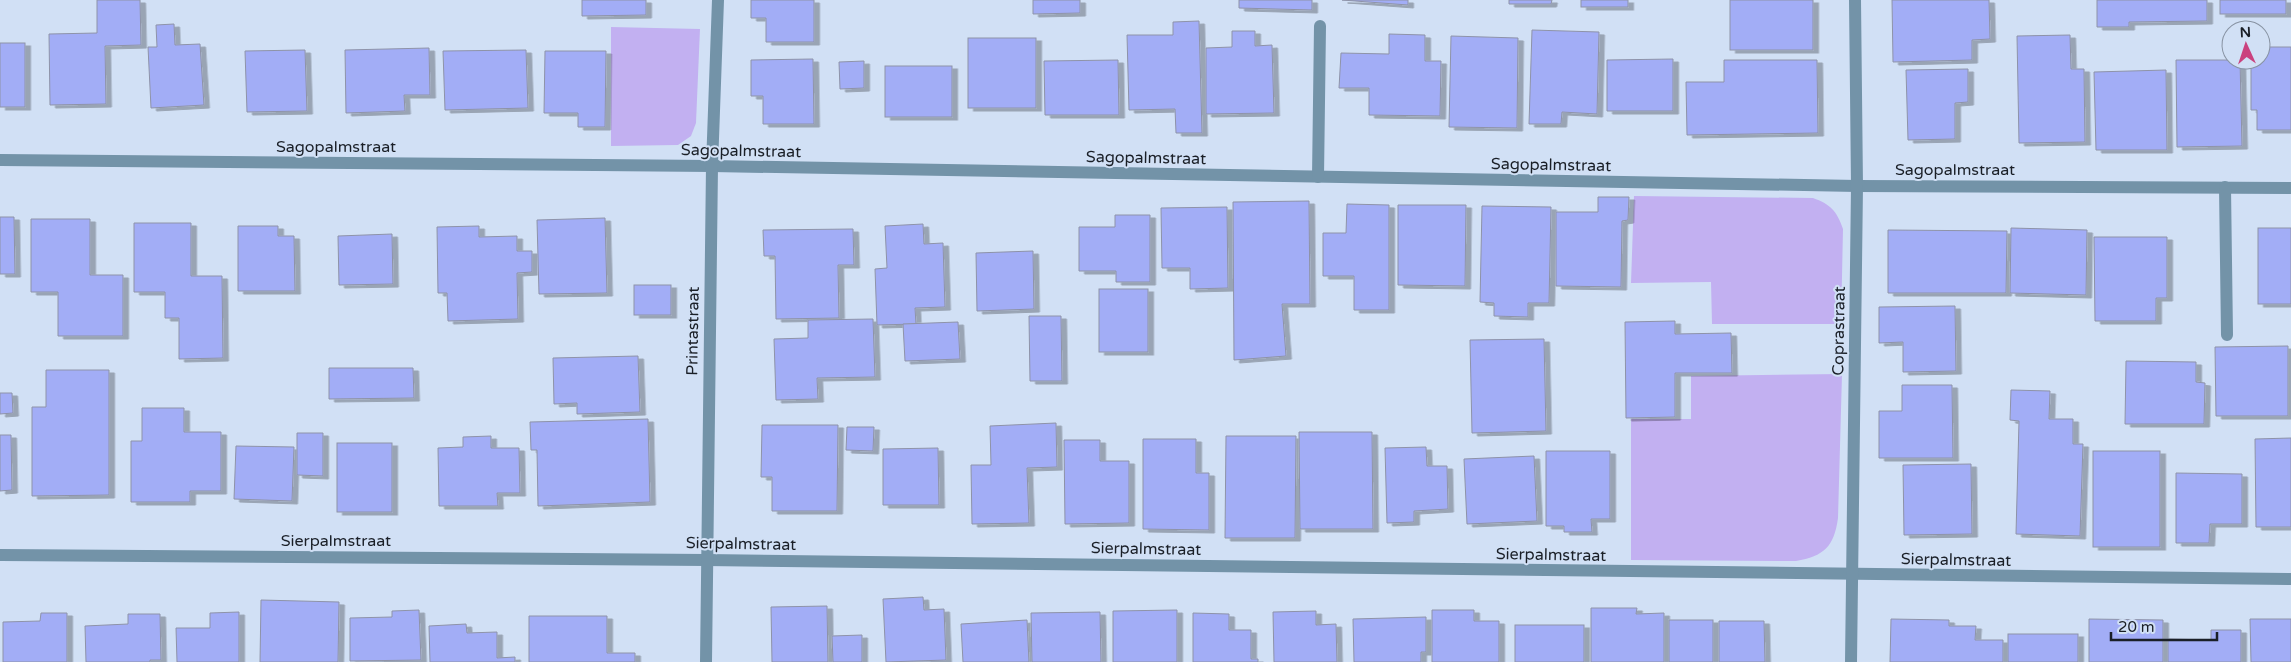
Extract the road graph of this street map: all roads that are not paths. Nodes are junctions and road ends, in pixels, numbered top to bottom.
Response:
1 (718, 0) edge
2 (1855, 0) edge
3 (1320, 26) dead end
4 (0, 160) edge
5 (712, 166) junction
6 (1318, 177) junction
7 (1857, 186) junction
8 (2226, 187) junction
9 (2291, 188) edge
10 (2227, 335) dead end
11 (0, 555) edge
12 (706, 560) junction
13 (1851, 575) junction
14 (2291, 579) edge
15 (706, 662) edge
16 (1851, 662) edge

1 - 5 street, Printastraat
2 - 7 street, Coprastraat
3 - 6 street
4 - 5 street, Sagopalmstraat
5 - 6 street, Sagopalmstraat
5 - 12 street, Printastraat
6 - 7 street, Sagopalmstraat
7 - 8 street, Sagopalmstraat
7 - 13 street, Coprastraat
8 - 9 street, Sagopalmstraat
8 - 10 street
11 - 12 street, Sierpalmstraat
12 - 13 street, Sierpalmstraat
12 - 15 street, Printastraat
13 - 14 street, Sierpalmstraat
13 - 16 street, Coprastraat

